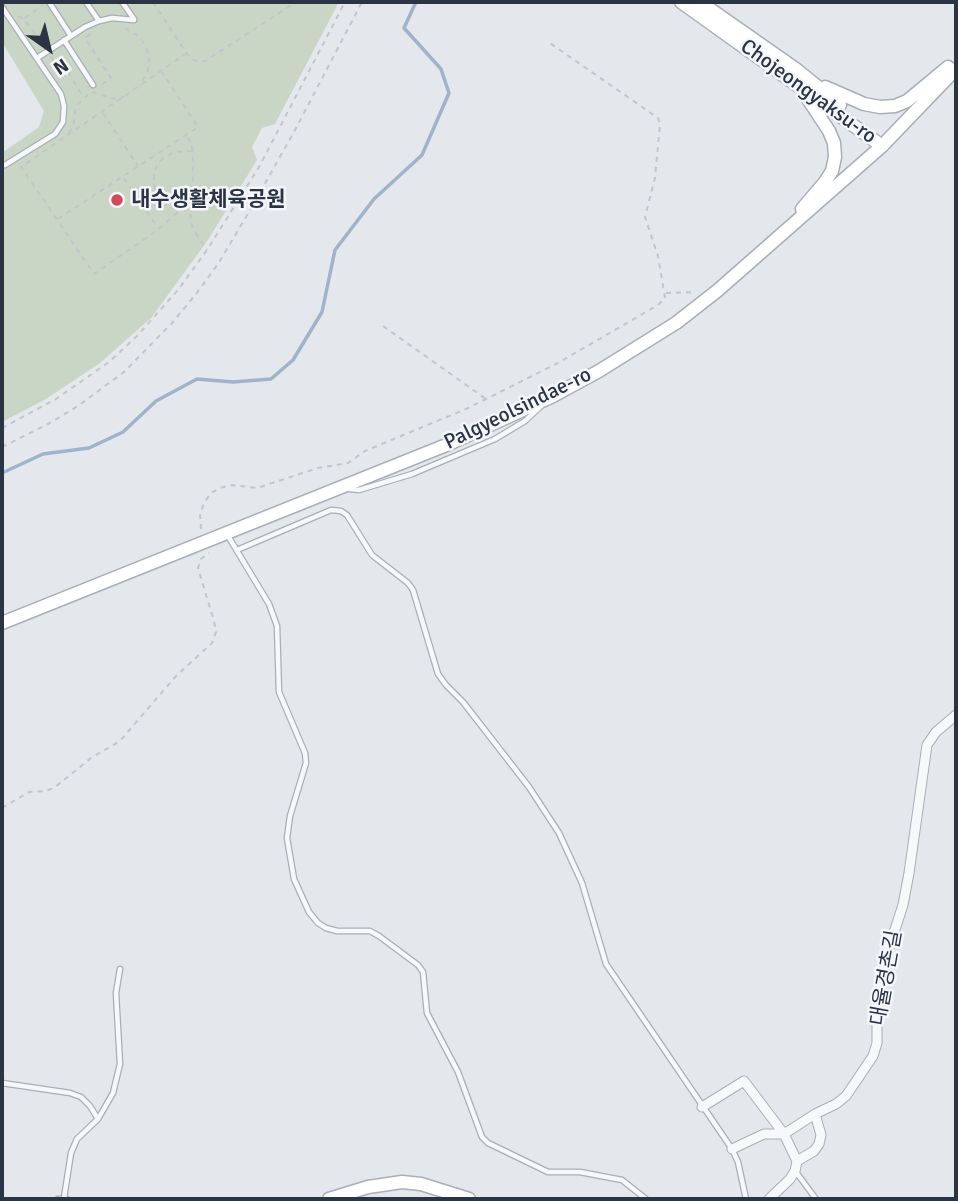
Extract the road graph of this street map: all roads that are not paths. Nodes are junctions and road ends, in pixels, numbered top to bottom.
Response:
1 (49, 2) edge
2 (86, 2) edge
3 (122, 2) edge
4 (681, 2) edge
5 (700, 2) edge
6 (2, 7) edge
7 (99, 22) junction
8 (71, 36) junction
9 (64, 40) junction
10 (37, 58) junction
11 (956, 61) edge
12 (956, 69) edge
13 (801, 80) junction
14 (93, 85) dead end
15 (882, 146) junction
16 (5, 165) dead end
17 (771, 244) junction
18 (226, 532) junction
19 (237, 550) junction
20 (2, 623) edge
21 (956, 715) edge
22 (120, 969) dead end
23 (2, 1083) edge
24 (702, 1107) junction
25 (815, 1114) junction
26 (97, 1119) junction
27 (784, 1134) junction
28 (732, 1149) junction
29 (797, 1161) junction
30 (795, 1171) junction
31 (63, 1199) edge
32 (329, 1199) edge
33 (469, 1199) edge
34 (646, 1199) edge
35 (746, 1199) edge
36 (769, 1199) edge
37 (816, 1199) edge

1 - 8 lane
2 - 7 lane
3 - 7 lane
4 - 13 main road, Chojeongyaksu-ro
5 - 13 main road, Chojeongyaksu-ro
6 - 10 lane
7 - 8 lane
8 - 9 lane
9 - 10 lane
9 - 14 lane
10 - 16 lane
11 - 13 main road
12 - 15 main road, Palgyeolsindae-ro
13 - 15 main road, Chojeongyaksu-ro
13 - 17 main road
15 - 17 main road, Palgyeolsindae-ro
17 - 18 main road, Palgyeolsindae-ro
18 - 19 lane
18 - 20 main road, Palgyeolsindae-ro
19 - 24 lane
19 - 34 lane
21 - 25 street, 대율경촌길
22 - 26 lane
23 - 26 lane
24 - 27 street
24 - 28 lane
25 - 27 street, 대율경촌길
25 - 29 street
26 - 31 lane
27 - 28 street
27 - 29 street
28 - 35 lane
29 - 30 street
30 - 36 street
30 - 37 lane
32 - 33 main road

